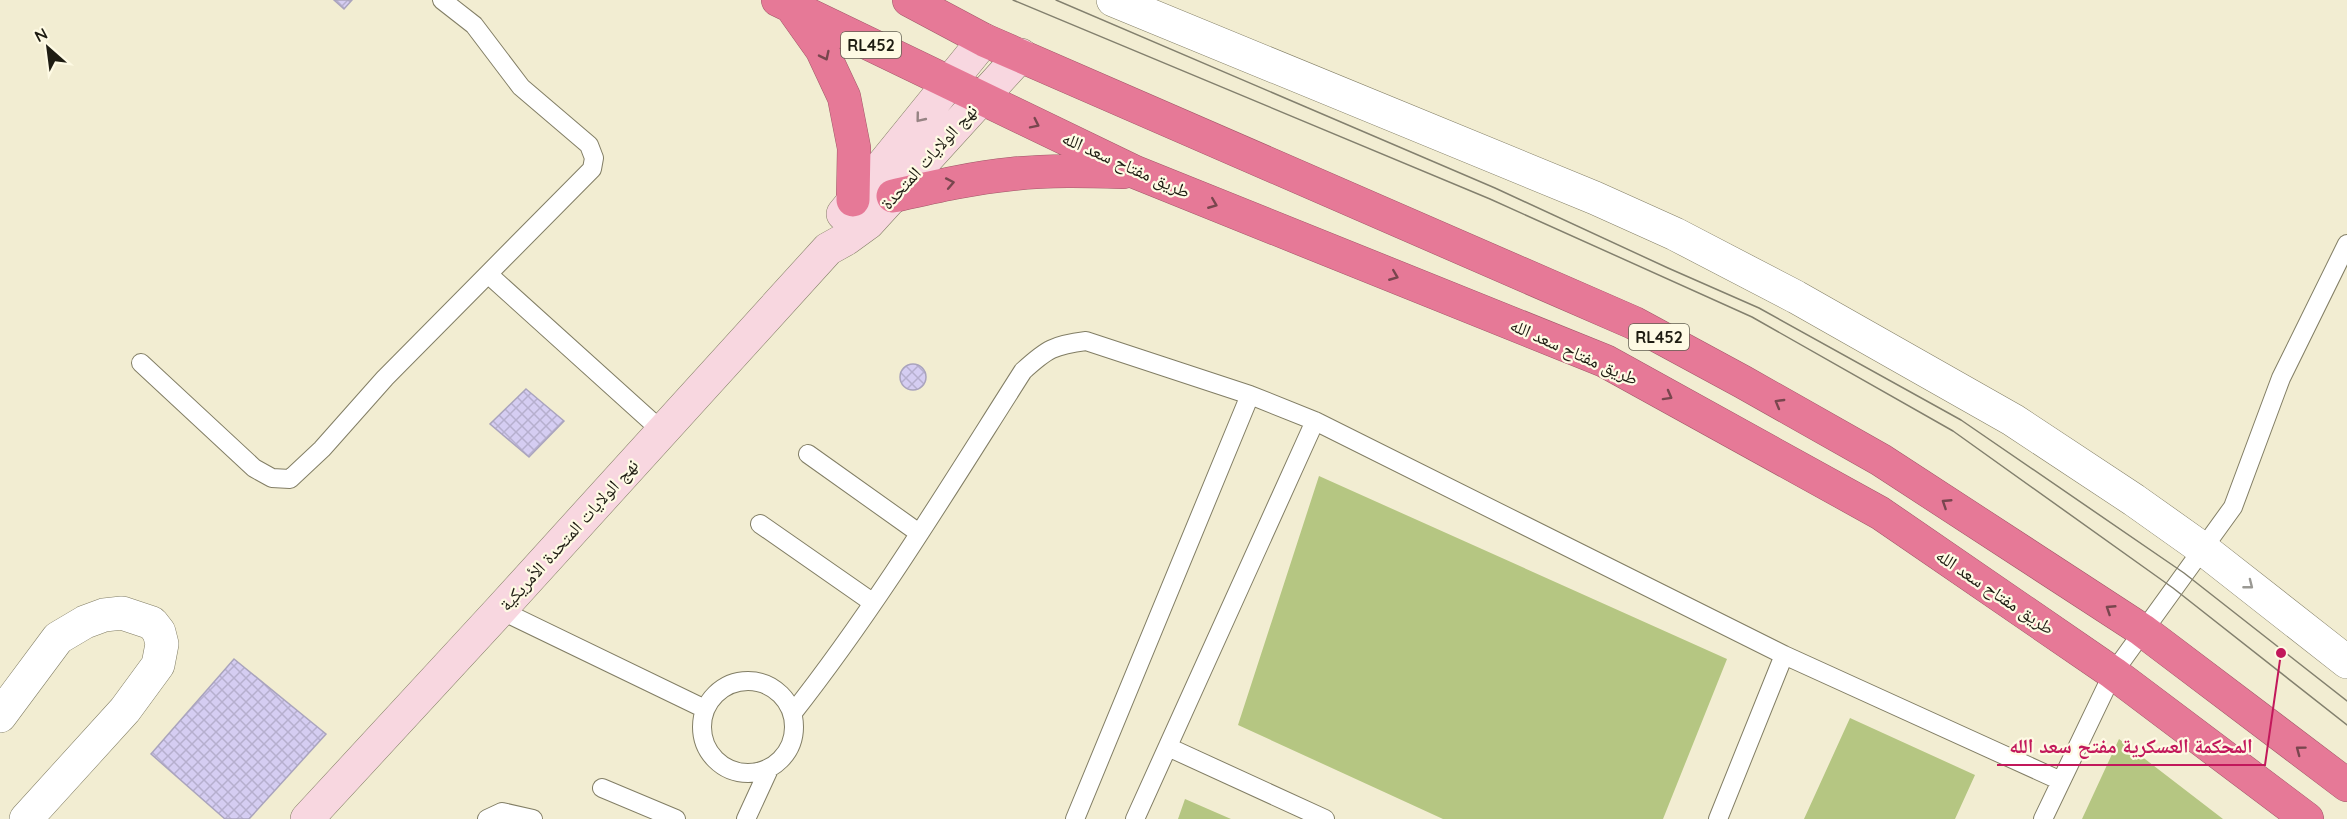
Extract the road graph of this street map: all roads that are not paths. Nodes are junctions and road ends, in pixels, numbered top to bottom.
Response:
1 (442, 0) edge
2 (909, 0) edge
3 (1113, 0) edge
4 (785, 4) edge
5 (984, 40) junction
6 (1021, 55) junction
7 (949, 82) junction
8 (982, 99) junction
9 (1135, 172) junction
10 (893, 196) junction
11 (853, 200) junction
12 (2347, 244) edge
13 (828, 249) junction
14 (488, 274) junction
15 (141, 363) dead end
16 (1250, 395) junction
17 (1316, 421) junction
18 (663, 432) junction
19 (808, 454) dead end
20 (760, 524) dead end
21 (919, 533) junction
22 (2203, 549) junction
23 (872, 602) junction
24 (500, 610) junction
25 (2142, 630) junction
26 (1784, 655) junction
27 (2347, 662) edge
28 (2113, 673) junction
29 (705, 709) junction
30 (792, 714) junction
31 (0, 716) edge
32 (1168, 747) junction
33 (769, 769) junction
34 (2061, 781) junction
35 (2347, 785) edge
36 (602, 788) dead end
37 (26, 819) edge
38 (307, 819) edge
39 (487, 819) edge
40 (532, 819) edge
41 (676, 819) edge
42 (746, 819) edge
43 (1075, 819) edge
44 (1135, 819) edge
45 (1325, 819) edge
46 (1718, 819) edge
47 (2043, 819) edge
48 (2307, 819) edge

1 - 14 lane
2 - 5 highway, RL452
3 - 22 street
4 - 7 highway, طريق مفتاح سعد الله / RL452
4 -> 11 highway
5 - 6 highway, RL452
5 - 7 street
6 - 8 street, نهج الولايات المتحدة
25 -> 6 highway, RL452
7 - 8 highway, طريق مفتاح سعد الله / RL452
7 -> 11 street
8 -> 9 highway, طريق مفتاح سعد الله / RL452
8 - 10 street, نهج الولايات المتحدة
10 -> 9 highway
9 -> 28 highway, طريق مفتاح سعد الله / RL452
10 - 13 street, نهج الولايات المتحدة
11 - 13 street
12 - 22 lane
13 - 18 street, نهج الولايات المتحدة الأمريكية
14 - 15 lane
14 - 18 lane
16 - 17 lane
16 - 21 lane
16 - 43 lane
17 - 26 lane
17 - 32 lane
18 - 24 street, نهج الولايات المتحدة الأمريكية
19 - 21 lane
20 - 23 lane
21 - 23 lane
22 - 25 lane
22 -> 27 street
23 - 30 lane
24 - 29 lane
24 - 38 street, نهج الولايات المتحدة الأمريكية
25 - 28 lane
35 -> 25 highway, RL452
26 - 34 lane
26 - 46 lane
28 - 34 lane
28 - 48 highway, طريق مفتاح سعد الله / RL452
29 - 30 lane
29 - 33 lane
30 - 33 lane
31 - 37 street
32 - 44 lane
32 - 45 lane
33 - 42 lane
34 - 47 lane
36 - 41 lane
39 - 40 lane

